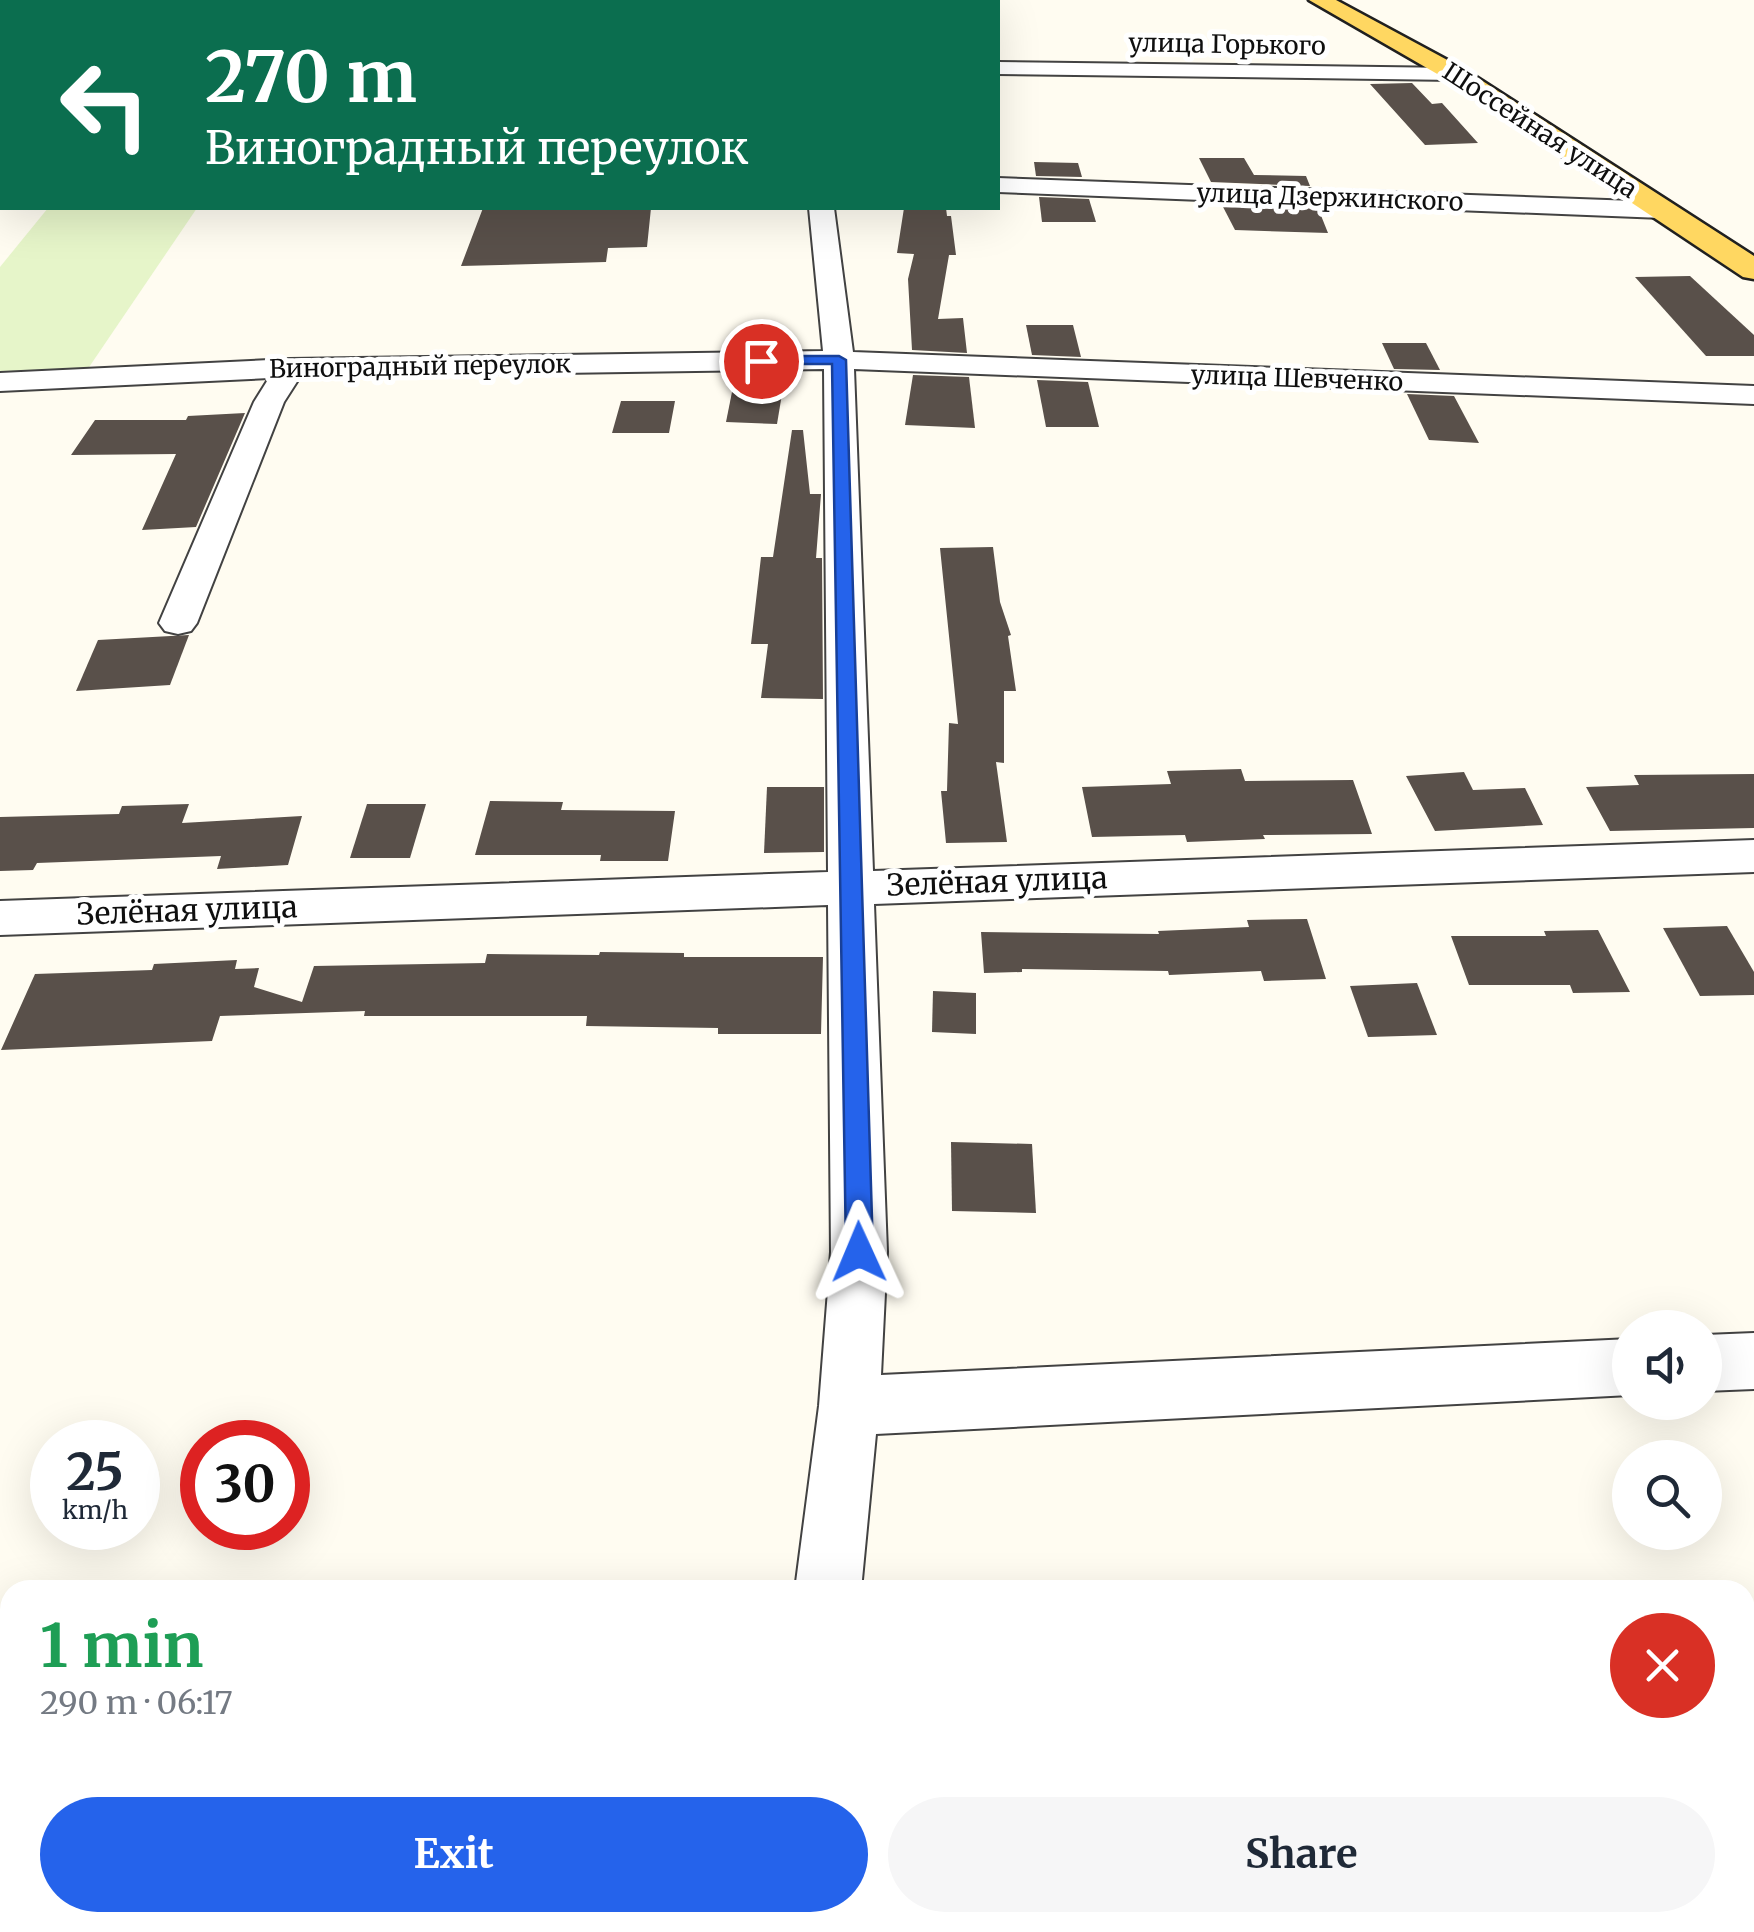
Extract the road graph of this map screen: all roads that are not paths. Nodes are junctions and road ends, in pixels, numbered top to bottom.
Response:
1 (1320, 0) edge
2 (1000, 68) edge
3 (1455, 74) junction
4 (1000, 185) edge
5 (821, 210) edge
6 (1662, 210) junction
7 (1754, 270) edge
8 (839, 360) junction
9 (290, 368) junction
10 (0, 382) edge
11 (1754, 395) edge
12 (178, 623) dead end
13 (1754, 856) edge
14 (854, 886) junction
15 (0, 918) edge
16 (1754, 1361) edge
17 (1722, 1362) edge
18 (1612, 1368) edge
19 (850, 1406) junction
20 (829, 1580) edge

1 - 3 main road, Шоссейная улица
2 - 3 street, улица Горького
3 - 6 main road, Шоссейная улица
4 - 6 street, улица Дзержинского
5 - 8 street
6 - 7 main road, Шоссейная улица
8 - 9 street, Виноградный переулок
8 - 11 street, улица Шевченко
8 - 14 street
9 - 10 street, Виноградный переулок
9 - 12 street
13 - 14 street, Зелёная улица
14 - 15 street, Зелёная улица
14 - 19 street
16 - 17 street
18 - 19 street
19 - 20 street

